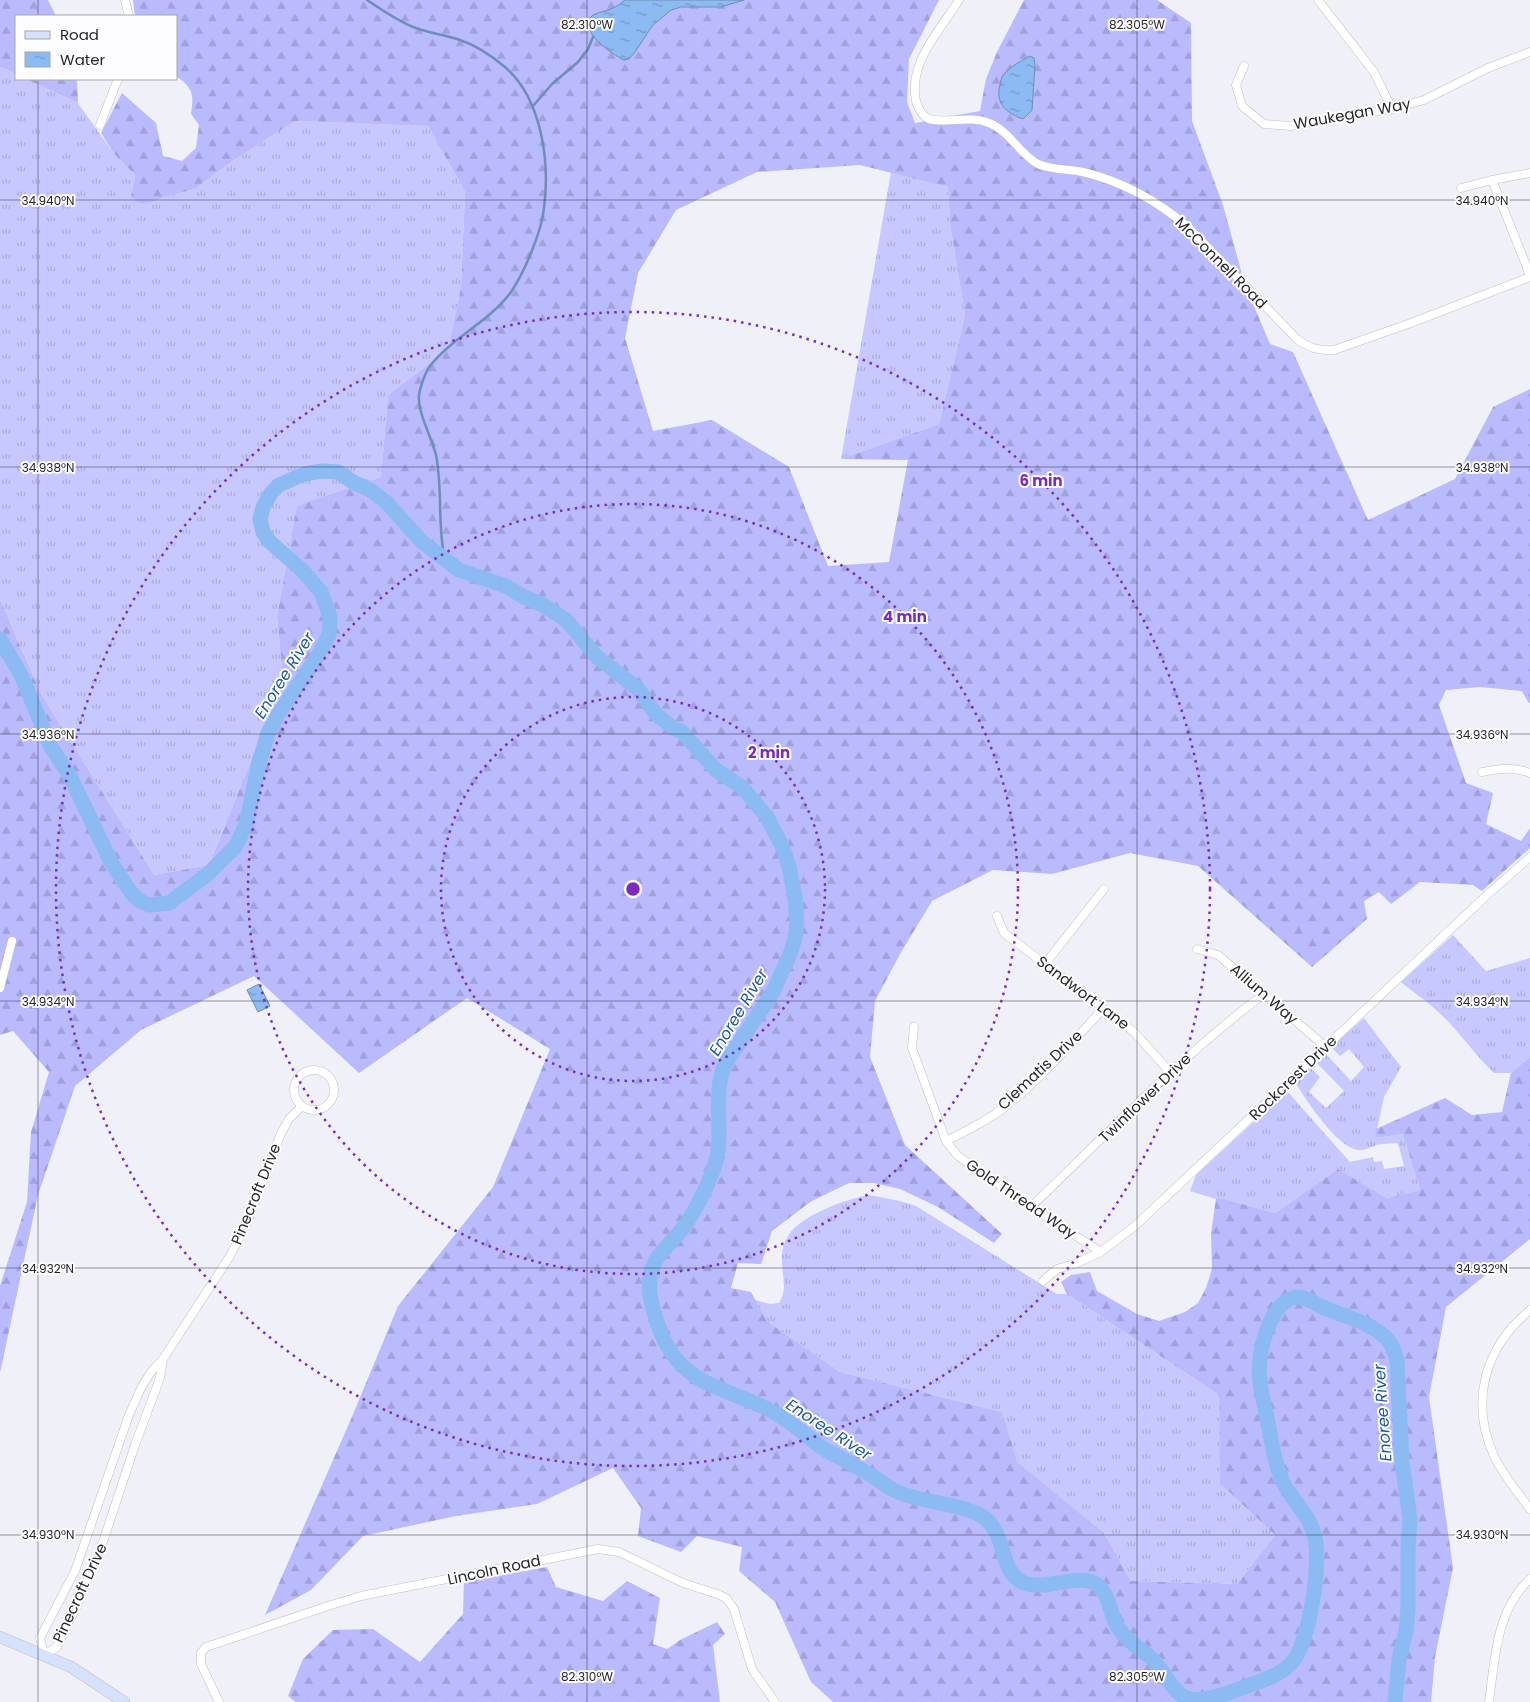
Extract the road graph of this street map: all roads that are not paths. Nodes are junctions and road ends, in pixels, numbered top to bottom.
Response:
1 (125, 0) edge
2 (960, 0) edge
3 (1318, 0) edge
4 (129, 15) edge
5 (1530, 52) edge
6 (1244, 66) dead end
7 (118, 80) edge
8 (1392, 109) junction
9 (100, 125) dead end
10 (1530, 173) edge
11 (1492, 180) junction
12 (1461, 188) dead end
13 (1530, 276) edge
14 (1482, 772) dead end
15 (1530, 773) edge
16 (1530, 857) edge
17 (1104, 889) dead end
18 (997, 916) dead end
19 (12, 941) dead end
20 (1197, 949) dead end
21 (1045, 964) junction
22 (0, 988) edge
23 (1264, 994) junction
24 (1103, 1009) junction
25 (914, 1027) dead end
26 (1326, 1047) junction
27 (1170, 1072) junction
28 (302, 1106) junction
29 (946, 1142) junction
30 (1031, 1207) junction
31 (1101, 1252) junction
32 (1042, 1281) dead end
33 (1530, 1310) edge
34 (163, 1359) junction
35 (1530, 1509) edge
36 (1530, 1579) edge
37 (0, 1637) edge
38 (44, 1655) junction
39 (124, 1702) edge
40 (219, 1702) edge
41 (775, 1702) edge
42 (1489, 1702) edge

1 - 4 street
2 - 13 street, McConnell Road
3 - 8 street
5 - 8 street, Waukegan Way
6 - 8 street, Waukegan Way
7 - 9 street
10 - 11 street
11 - 12 street
11 - 13 street
14 - 15 street
16 - 26 street, Rockcrest Drive
17 - 21 street
18 - 21 street, Sandwort Lane
19 - 22 street
20 - 23 street, Allium Way
21 - 24 street, Sandwort Lane
23 - 26 street, Allium Way
23 - 27 street, Twinflower Drive
24 - 27 street, Sandwort Lane
24 - 29 street, Clematis Drive
25 - 29 street, Gold Thread Way
26 - 31 street, Rockcrest Drive
27 - 30 street, Twinflower Drive
28 - 28 street
28 - 34 street, Pinecroft Drive
29 - 30 street, Gold Thread Way
30 - 31 street, Gold Thread Way
31 - 32 street, Rockcrest Drive
33 - 35 street
34 - 38 street, Pinecroft Drive
34 - 38 street, Pinecroft Drive
36 - 42 street
37 - 38 street
38 - 39 street
40 - 41 street, Lincoln Road

